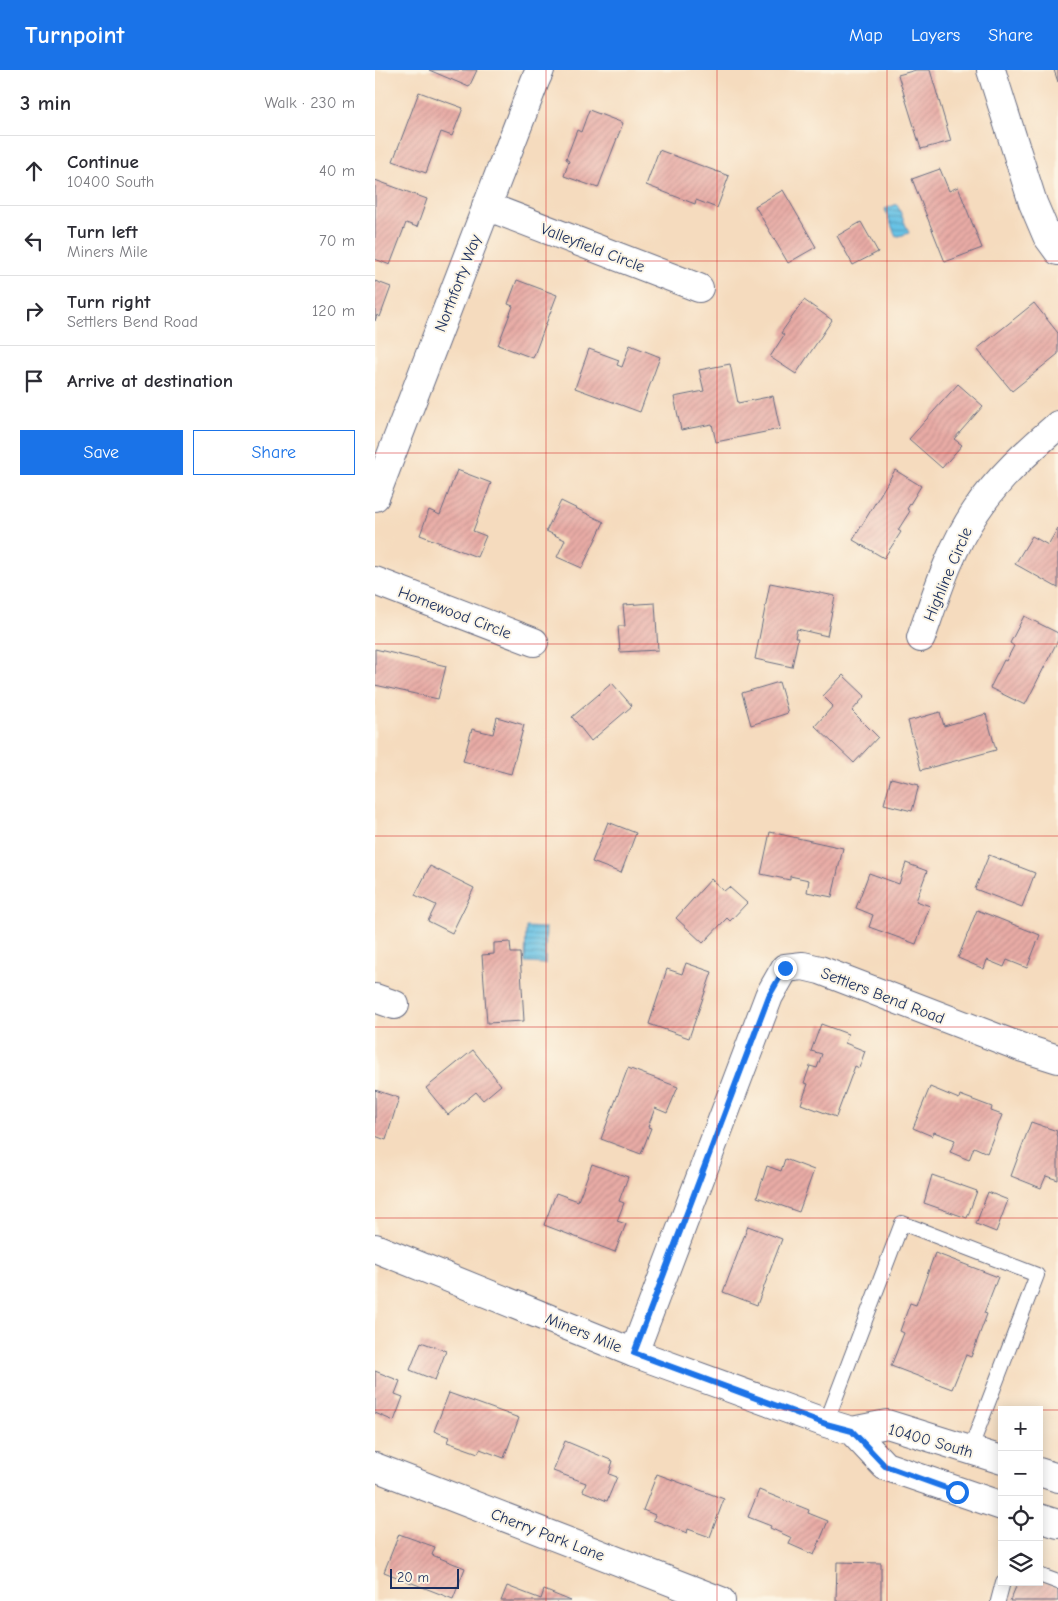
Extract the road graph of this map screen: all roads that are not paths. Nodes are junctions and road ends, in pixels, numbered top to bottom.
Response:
1 (541, 70) edge
2 (991, 70) edge
3 (486, 206) junction
4 (1058, 252) edge
5 (699, 288) dead end
6 (1058, 425) edge
7 (375, 497) edge
8 (375, 581) edge
9 (921, 638) dead end
10 (534, 642) dead end
11 (1058, 1059) edge
12 (375, 1248) edge
13 (634, 1353) junction
14 (826, 1424) junction
15 (852, 1431) junction
16 (970, 1450) junction
17 (998, 1459) edge
18 (375, 1468) edge
19 (1043, 1473) edge
20 (1058, 1478) edge
21 (998, 1505) edge
22 (1043, 1519) edge
23 (1058, 1524) edge
24 (1043, 1576) edge
25 (1058, 1582) edge
26 (1002, 1586) edge
27 (721, 1601) edge
28 (998, 1601) edge

1 - 3 street, Northforty Way
2 - 4 street
3 - 5 street, Valleyfield Circle
3 - 7 street, Northforty Way
6 - 9 street, Highline Circle
8 - 10 street, Homewood Circle
11 - 13 street, Settlers Bend Road
12 - 13 street, Miners Mile
13 - 14 street, Miners Mile
14 - 15 street, Miners Mile
14 - 16 lane
15 - 16 street, 10400 South
15 - 21 street, 10400 South
16 - 17 street, 10400 South
18 - 27 street, Cherry Park Lane
19 - 20 street
22 - 23 street
24 - 25 lane
26 - 28 lane

